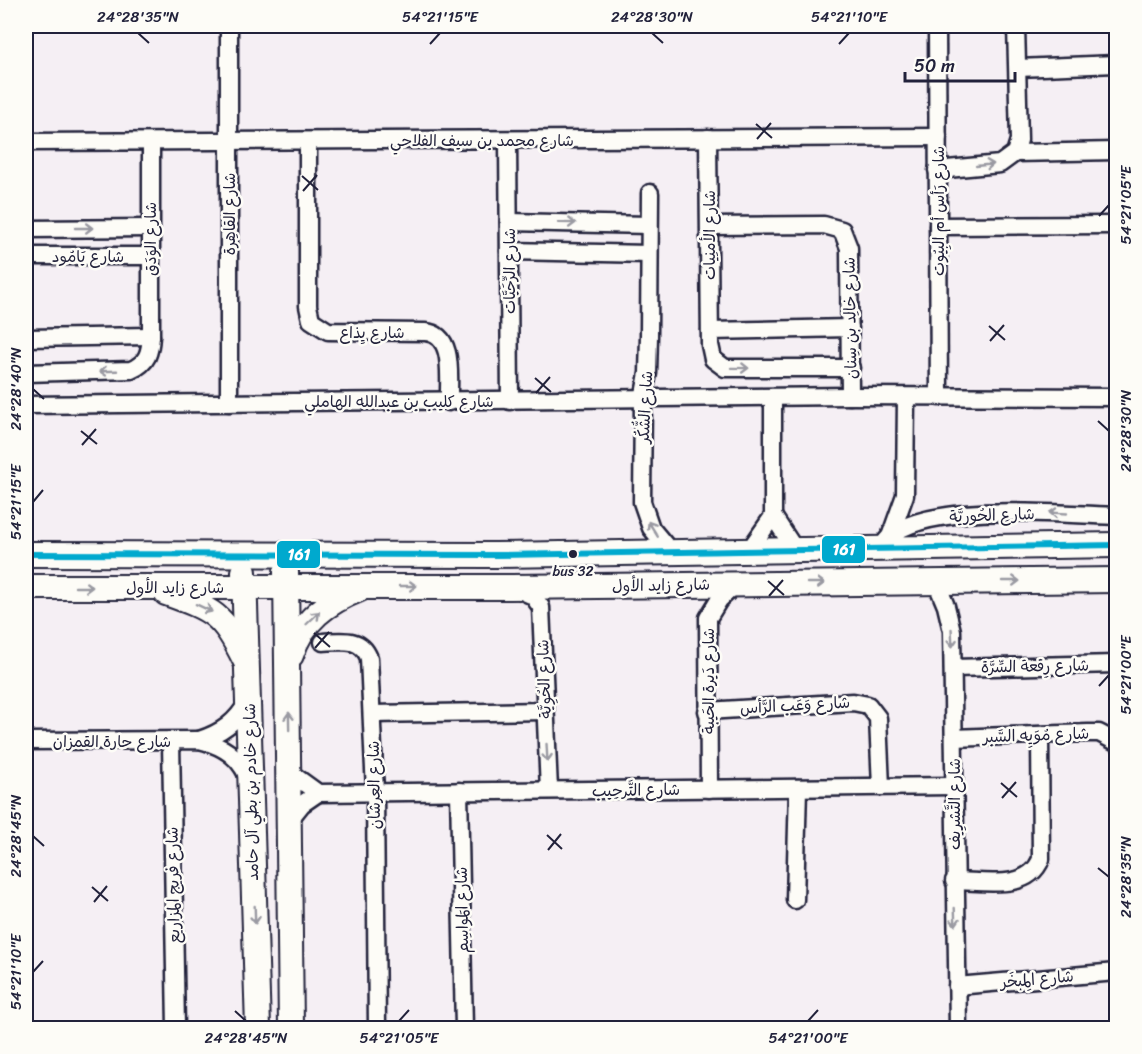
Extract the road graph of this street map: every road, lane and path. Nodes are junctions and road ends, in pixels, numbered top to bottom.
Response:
1 (229, 26) edge
2 (937, 26) edge
3 (1016, 26) edge
4 (1116, 64) edge
5 (1018, 68) junction
6 (938, 137) junction
7 (708, 138) junction
8 (508, 140) junction
9 (229, 141) junction
10 (308, 141) junction
11 (26, 142) edge
12 (151, 142) junction
13 (1116, 151) edge
14 (1015, 153) junction
15 (937, 170) junction
16 (650, 193) dead end
17 (509, 222) junction
18 (649, 225) junction
19 (1116, 225) edge
20 (710, 226) junction
21 (938, 226) junction
22 (150, 228) junction
23 (26, 229) edge
24 (509, 252) junction
25 (648, 254) junction
26 (26, 256) edge
27 (150, 256) junction
28 (850, 328) junction
29 (710, 331) junction
30 (26, 338) edge
31 (150, 340) junction
32 (851, 368) junction
33 (26, 373) edge
34 (850, 396) junction
35 (906, 397) junction
36 (939, 397) junction
37 (1116, 397) edge
38 (773, 399) junction
39 (643, 400) junction
40 (510, 401) junction
41 (449, 402) junction
42 (229, 403) junction
43 (26, 405) edge
44 (905, 495) junction
45 (773, 516) junction
46 (1116, 516) edge
47 (931, 517) junction
48 (885, 542) junction
49 (1116, 545) edge
50 (796, 551) junction
51 (671, 552) junction
52 (748, 552) junction
53 (26, 554) edge
54 (244, 555) junction
55 (285, 556) junction
56 (1116, 580) edge
57 (936, 582) junction
58 (736, 584) junction
59 (368, 586) junction
60 (26, 587) edge
61 (149, 587) junction
62 (286, 587) junction
63 (511, 587) junction
64 (245, 588) junction
65 (323, 642) dead end
66 (1116, 664) edge
67 (249, 668) junction
68 (953, 668) junction
69 (288, 669) junction
70 (249, 699) junction
71 (545, 711) junction
72 (707, 711) junction
73 (372, 714) junction
74 (1040, 736) junction
75 (954, 738) junction
76 (199, 740) junction
77 (26, 741) edge
78 (171, 741) junction
79 (1116, 742) edge
80 (289, 772) junction
81 (250, 784) junction
82 (954, 786) junction
83 (881, 787) junction
84 (798, 788) junction
85 (709, 789) junction
86 (549, 790) junction
87 (459, 791) junction
88 (375, 792) junction
89 (318, 793) junction
90 (290, 819) junction
91 (954, 881) junction
92 (795, 900) dead end
93 (1116, 972) edge
94 (957, 986) junction
95 (176, 1029) edge
96 (258, 1029) edge
97 (291, 1029) edge
98 (377, 1029) edge
99 (464, 1029) edge
100 (958, 1029) edge

1 - 9 street, شارع القاهِرة
2 - 6 street, شارع رَأس أم البِيُوت
3 - 5 street
4 - 5 street
5 - 14 street
6 - 7 street, شارع محمد بن سيف الفلاحي
6 - 15 street, شارع رَأس أم البِيُوت
7 - 8 street, شارع محمد بن سيف الفلاحي
7 - 20 street, شارع الأمنِيات
8 - 10 street, شارع محمد بن سيف الفلاحي
8 - 17 street, شارع الرِّحَيَّات
9 - 10 street, شارع محمد بن سيف الفلاحي
9 - 12 street, شارع محمد بن سيف الفلاحي
9 - 42 street, شارع القاهِرة
10 - 41 street, شارع يِذاع
11 - 12 street, شارع محمد بن سيف الفلاحي
12 - 22 street, شارع الوَدَق
13 - 14 street
15 -> 14 street
15 - 21 street, شارع رَأس أم البِيُوت
16 - 18 street, شارع الشُّكُر
17 -> 18 street
17 - 24 street, شارع الرِّحَيَّات
18 - 25 street, شارع الشُّكُر
19 - 21 street
20 - 28 street, شارع خالِد بن سِنان
20 - 29 street, شارع الأمنِيات
21 - 36 street, شارع رَأس أم البِيُوت
23 -> 22 street
22 - 27 street, شارع الوَدَق
24 - 25 street
24 - 40 street, شارع الرِّحَيَّات
25 - 39 street, شارع الشُّكُر
26 - 27 street, شارع يَامُود
27 - 31 street, شارع الوَدَق
28 - 29 street
28 - 32 street, شارع خالِد بن سِنان
29 -> 32 street, شارع الأمنِيات
30 - 31 street
31 -> 33 street
32 - 34 street, شارع خالِد بن سِنان
34 - 35 street, شارع كليب بن عبدالله الهاملي
34 - 38 street, شارع كليب بن عبدالله الهاملي
35 - 36 street, شارع كليب بن عبدالله الهاملي
35 - 44 street
36 - 37 street, شارع كليب بن عبدالله الهاملي
38 - 39 street, شارع كليب بن عبدالله الهاملي
38 - 45 street
39 - 40 street, شارع كليب بن عبدالله الهاملي
51 -> 39 street, شارع الشُّكُر
40 - 41 street, شارع كليب بن عبدالله الهاملي
41 - 42 street, شارع كليب بن عبدالله الهاملي
42 - 43 street, شارع كليب بن عبدالله الهاملي
44 - 47 street
44 - 48 street
45 - 50 street
45 - 52 street
46 -> 47 street, شارع الحُوريَّة
47 - 48 street, شارع الحُوريَّة
48 - 49 main road, شارع زايد الأول
48 - 50 main road, شارع زايد الأول
50 - 52 main road, شارع زايد الأول
51 - 52 main road, شارع زايد الأول
51 - 55 main road, شارع زايد الأول
53 - 54 main road, شارع زايد الأول
54 - 55 main road, شارع زايد الأول
54 - 64 main road, شارع خادم بن بطي آل حامد
55 - 62 main road
57 -> 56 main road, شارع زايد الأول
58 -> 57 main road, شارع زايد الأول
57 -> 68 street, شارع التَّشرِيف
58 - 63 main road, شارع زايد الأول
58 - 72 street, شارع دَيرة الحَيبة
59 - 62 main road, شارع زايد الأول
59 -> 63 main road, شارع زايد الأول
69 -> 59 main road
60 -> 61 main road, شارع زايد الأول
61 - 64 main road, شارع زايد الأول
61 -> 67 main road
62 - 64 main road, شارع زايد الأول
62 - 69 main road
63 - 71 street, شارع الحُوِيَّة
64 - 67 main road, شارع خادم بن بطي آل حامد
65 - 73 street, شارع العِرشان
66 - 68 street, شارع رِقعة السِّرَّة
67 - 70 main road, شارع خادم بن بطي آل حامد
68 - 75 street, شارع التَّشرِيف
80 -> 69 main road
70 - 76 street, شارع حارة القمزان
70 - 81 main road, شارع خادم بن بطي آل حامد
71 - 73 street
71 -> 86 street, شارع الحُوِيَّة
72 - 83 street, شارع وَعَب الرَّأس
72 - 85 street, شارع دَيرة الحَيبة
73 - 88 street, شارع العِرشان
74 - 75 street, شارع مُوَيِه السَّبر
74 - 79 street, شارع مُوَيِه السَّبر
74 - 91 street
75 - 82 street, شارع التَّشرِيف
76 - 78 street, شارع حارة القمزان
76 - 81 street, شارع حارة القمزان
77 - 78 street, شارع حارة القمزان
78 - 95 street, شارع فريج المزاريع
80 - 89 street
80 - 90 main road
81 -> 96 main road, شارع خادم بن بطي آل حامد
82 - 83 street, شارع التَّرحِيب
82 - 91 street, شارع التَّشرِيف
83 - 84 street, شارع التَّرحِيب
84 - 85 street, شارع التَّرحِيب
84 - 92 street
85 - 86 street, شارع التَّرحِيب
86 - 87 street, شارع التَّرحِيب
87 - 88 street, شارع التَّرحِيب
87 - 99 street, شارع المَواسِم
88 - 89 street, شارع التَّرحِيب
88 - 98 street, شارع العِرشان
89 - 90 street
90 - 97 main road
91 -> 94 street, شارع التَّشرِيف
93 - 94 street, شارع المِبخَر
94 - 100 street, شارع التَّشرِيف

